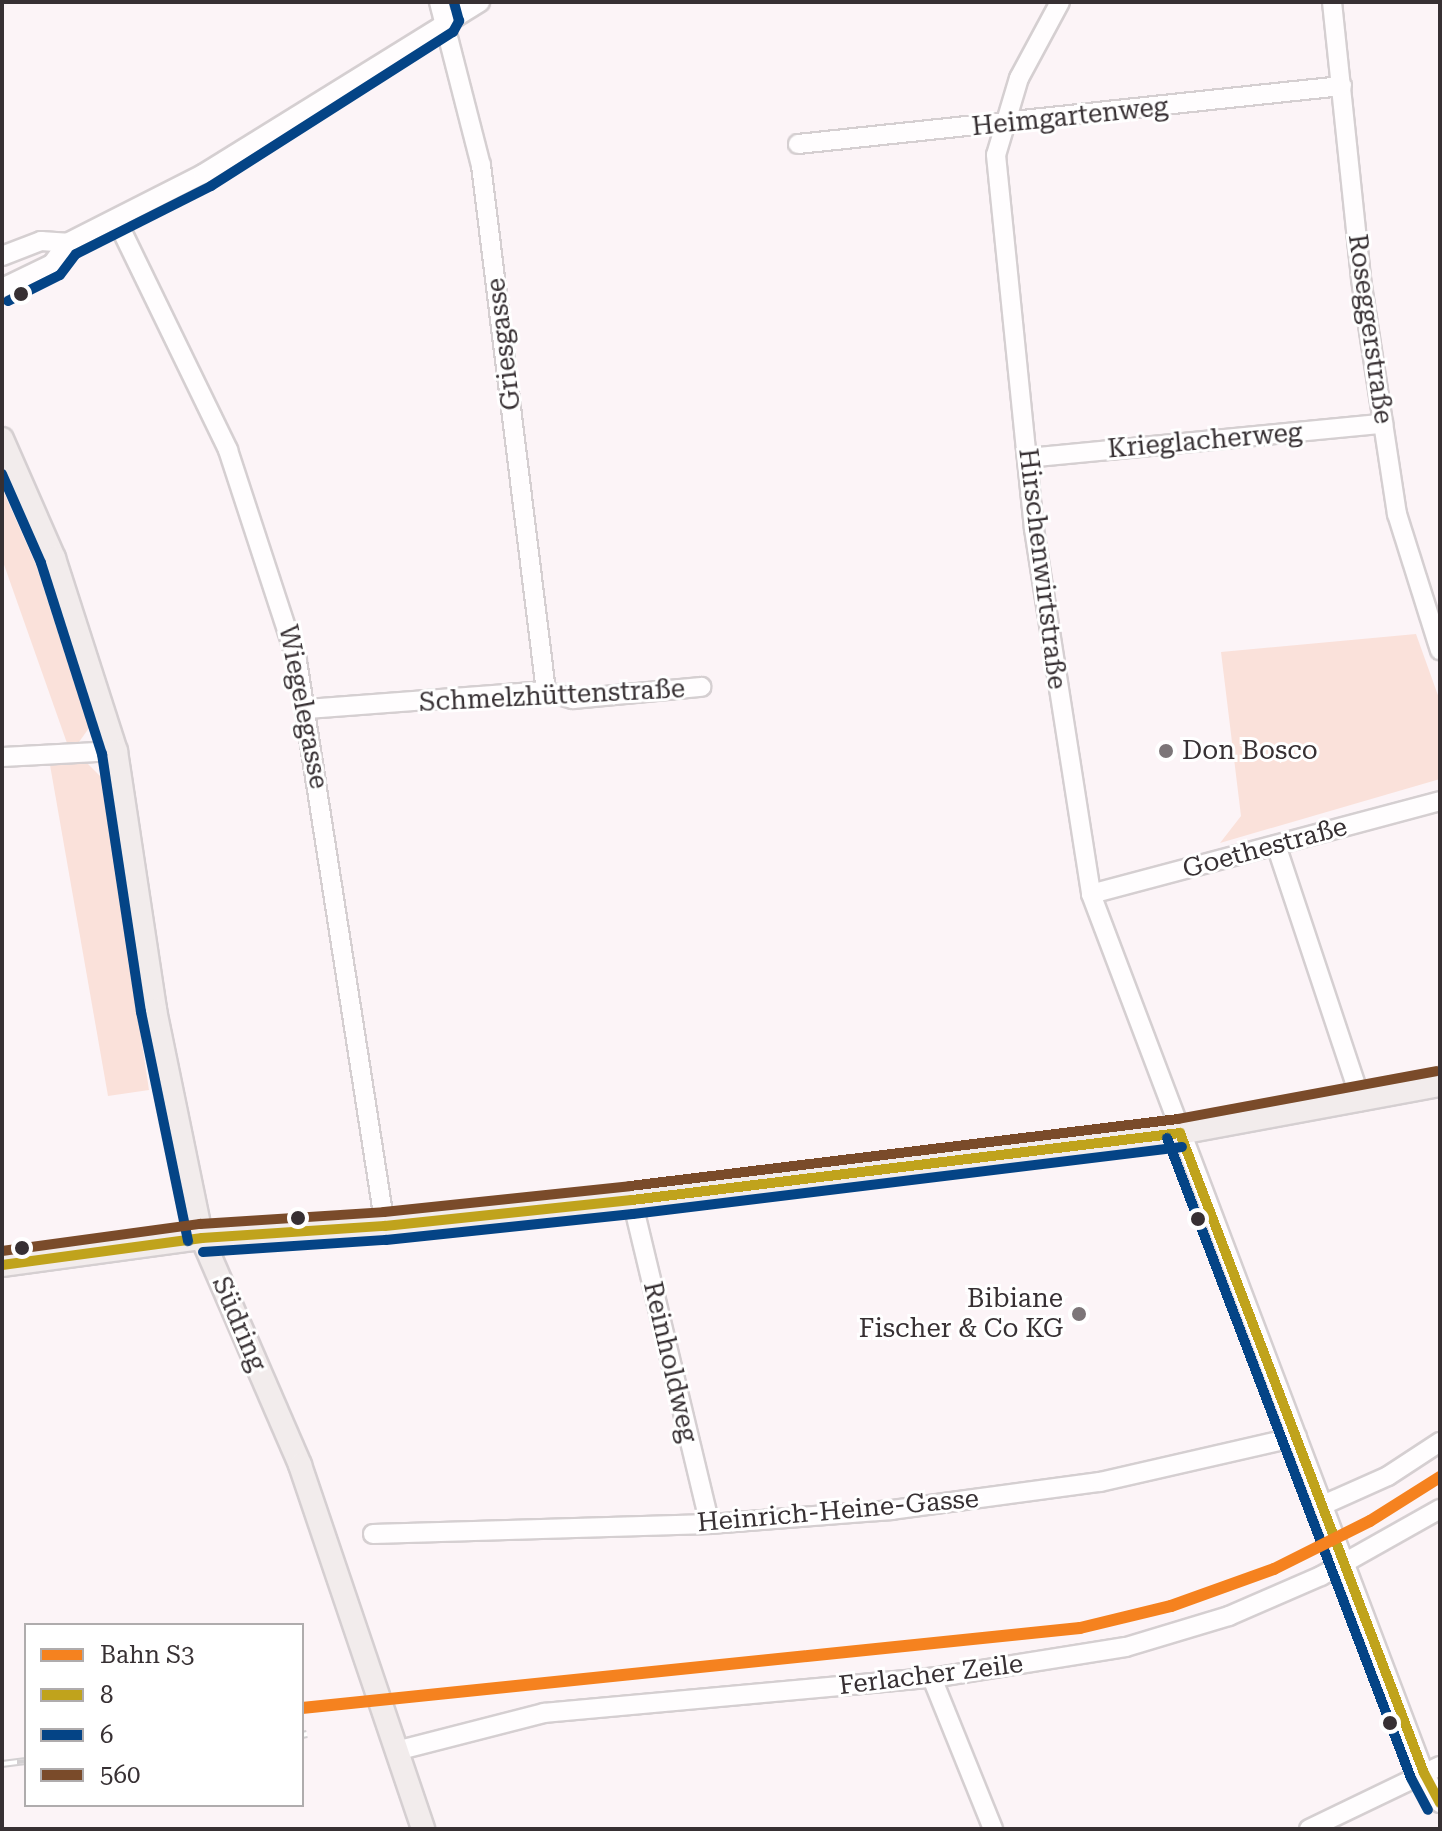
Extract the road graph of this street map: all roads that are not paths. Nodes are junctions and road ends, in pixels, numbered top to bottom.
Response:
1 (480, 2) edge
2 (1060, 2) edge
3 (1332, 2) edge
4 (442, 11) edge
5 (1342, 86) junction
6 (1002, 125) junction
7 (798, 144) dead end
8 (116, 219) junction
9 (67, 243) junction
10 (2, 256) edge
11 (2, 288) edge
12 (1383, 424) junction
13 (2, 439) edge
14 (1027, 458) junction
15 (1440, 650) edge
16 (701, 687) dead end
17 (546, 691) junction
18 (307, 709) junction
19 (116, 751) junction
20 (2, 757) edge
21 (1440, 801) edge
22 (1276, 845) junction
23 (1091, 894) junction
24 (1440, 1085) edge
25 (1361, 1101) junction
26 (1180, 1133) junction
27 (632, 1200) junction
28 (385, 1226) junction
29 (202, 1238) junction
30 (2, 1265) edge
31 (1297, 1437) junction
32 (1440, 1442) edge
33 (1323, 1505) junction
34 (1440, 1509) edge
35 (710, 1524) junction
36 (373, 1534) dead end
37 (1347, 1564) junction
38 (932, 1678) junction
39 (396, 1751) junction
40 (1432, 1770) edge
41 (1440, 1803) edge
42 (423, 1829) edge
43 (993, 1829) edge
44 (1309, 1829) edge

1 - 4 street
2 - 6 street, Hirschenwirtstraße
3 - 5 street, Roseggerstraße
4 - 8 street
4 - 17 street, Griesgasse
5 - 6 street, Heimgartenweg
5 - 12 street, Roseggerstraße
6 - 7 street, Heimgartenweg
6 - 14 street, Hirschenwirtstraße
8 - 9 street
8 - 18 street, Wiegelegasse
9 - 10 street
9 - 11 street
12 - 14 street, Krieglacherweg
12 - 15 street, Roseggerstraße
13 - 19 main road, Südring
14 - 23 street, Hirschenwirtstraße
16 - 17 street, Schmelzhüttenstraße
17 - 18 street, Schmelzhüttenstraße
18 - 28 street, Wiegelegasse
19 - 20 street
19 - 29 main road, Südring
21 - 22 street, Goethestraße
22 - 23 street, Goethestraße
22 - 25 street
23 - 26 street, Hirschenwirtstraße
24 - 25 main road
25 - 26 main road
26 - 27 main road
26 - 31 street, Hirschenwirtstraße
27 - 28 main road
27 - 35 street, Reinholdweg
28 - 29 main road
29 - 30 main road
29 - 39 main road, Südring
31 - 33 street, Hirschenwirtstraße
31 - 35 street, Heinrich-Heine-Gasse
32 - 33 street
33 - 37 street, Hirschenwirtstraße
34 - 37 street, Ferlacher Zeile
35 - 36 street, Heinrich-Heine-Gasse
37 - 38 street, Ferlacher Zeile
37 - 40 street, Hirschenwirtstraße
38 - 39 street, Ferlacher Zeile
38 - 43 street
39 - 42 main road, Südring
40 - 41 street, Hirschenwirtstraße
40 - 44 street

